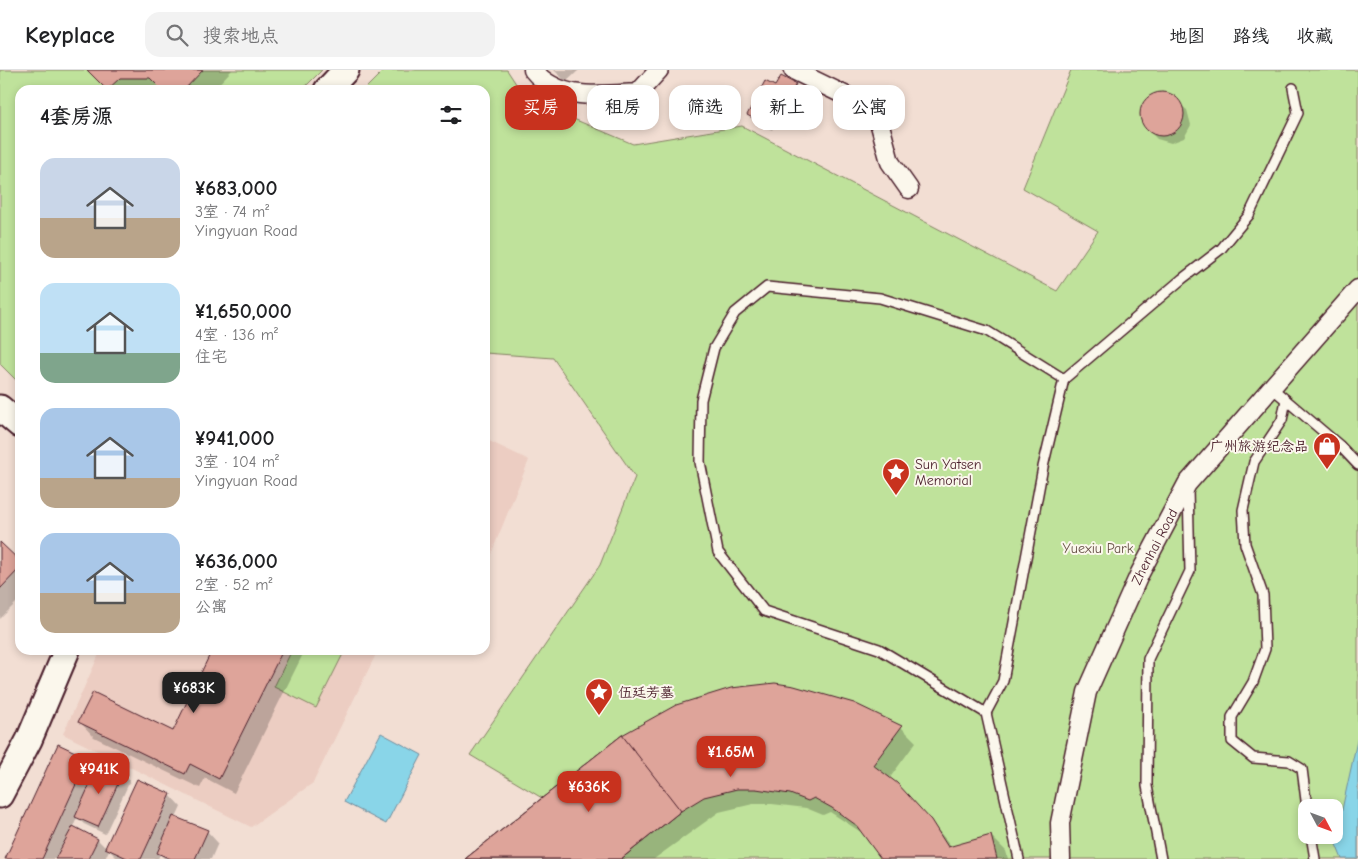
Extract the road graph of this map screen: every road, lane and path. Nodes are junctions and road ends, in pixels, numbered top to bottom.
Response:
1 (346, 70) edge
2 (532, 70) edge
3 (659, 70) edge
4 (793, 70) edge
5 (331, 85) edge
6 (1292, 88) dead end
7 (909, 189) dead end
8 (1355, 298) edge
9 (1064, 379) junction
10 (1272, 388) junction
11 (1286, 400) junction
12 (0, 408) edge
13 (15, 421) edge
14 (1358, 465) edge
15 (1188, 484) junction
16 (65, 655) edge
17 (986, 713) junction
18 (0, 795) edge
19 (1306, 799) edge
20 (1312, 844) edge
21 (1020, 859) edge
22 (1061, 859) edge
23 (1161, 859) edge
24 (1315, 859) edge

1 - 5 street
2 - 3 street
4 - 7 street
6 - 9 lane
8 - 10 street, Zhenhai Road
9 - 17 lane
9 - 17 lane
10 - 11 lane
10 - 15 street, Zhenhai Road
11 - 14 lane
11 - 19 lane
12 - 13 street
15 - 22 street, Zhenhai Road
15 - 23 lane
16 - 18 street
17 - 21 lane
20 - 24 lane

